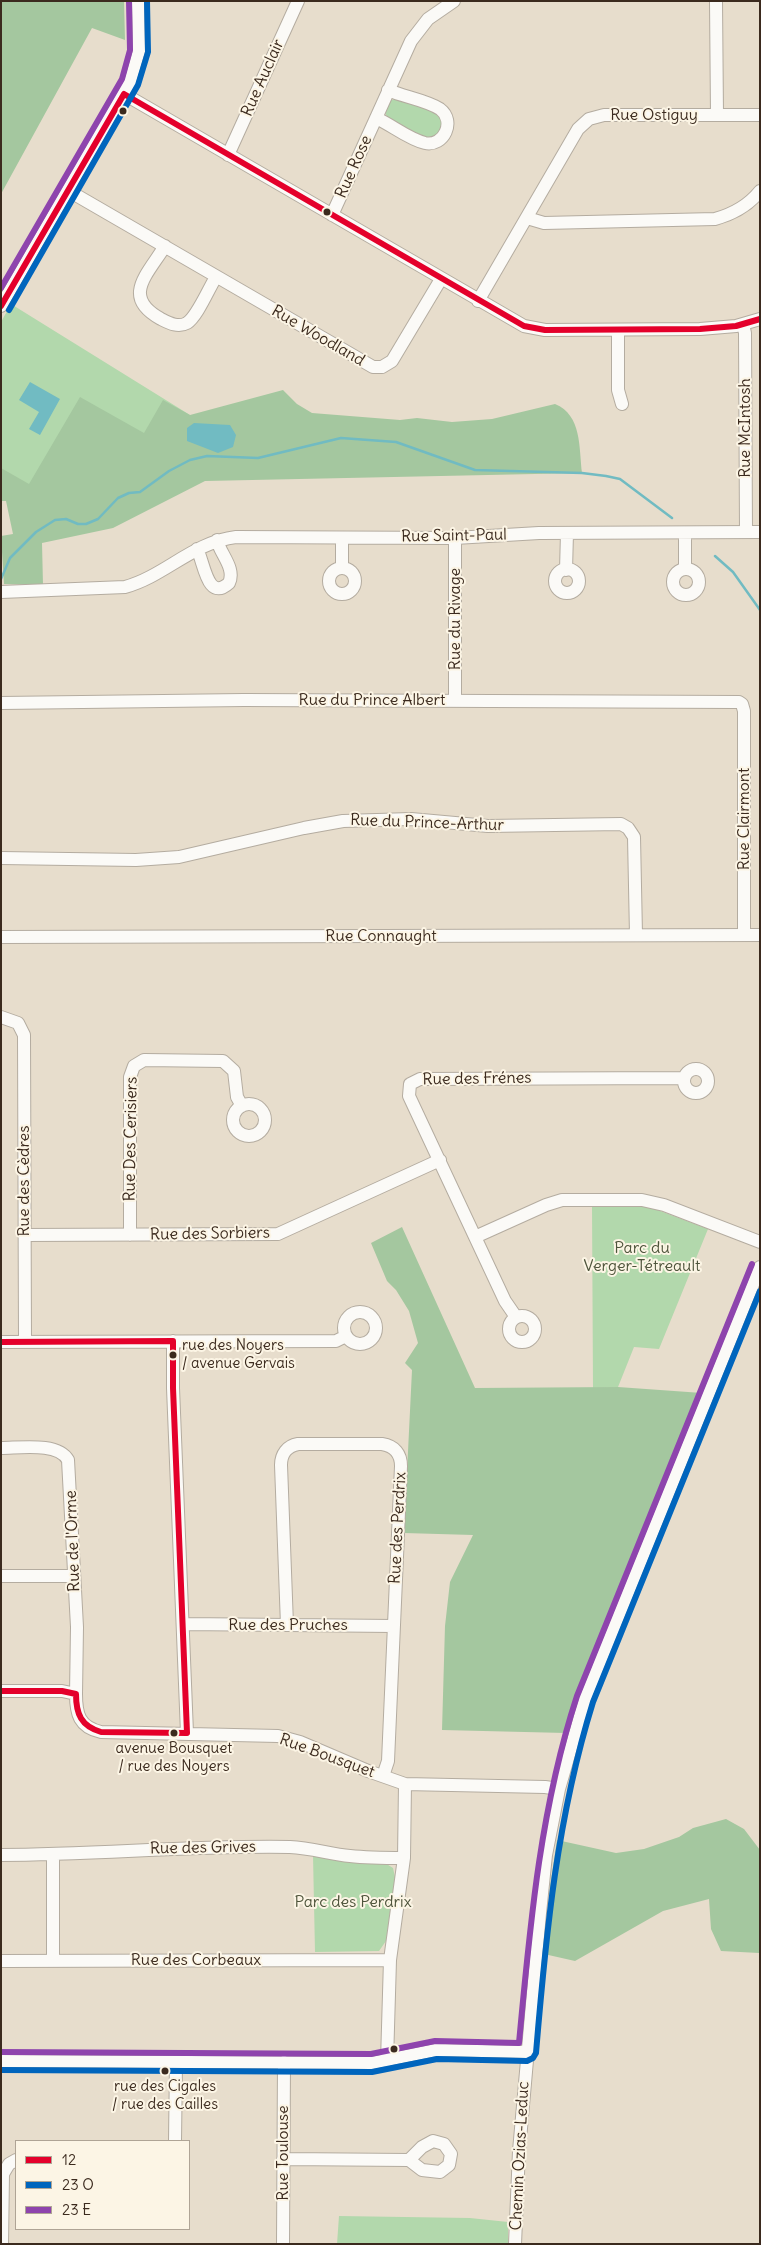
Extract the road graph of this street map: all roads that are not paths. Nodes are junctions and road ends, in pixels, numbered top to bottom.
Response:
1 (138, 1) edge
2 (298, 1) edge
3 (454, 1) edge
4 (716, 1) edge
5 (388, 90) junction
6 (124, 94) junction
7 (717, 114) junction
8 (760, 116) edge
9 (376, 118) junction
10 (228, 155) junction
11 (69, 191) junction
12 (760, 191) edge
13 (332, 215) junction
14 (527, 218) junction
15 (165, 246) junction
16 (216, 277) junction
17 (441, 279) junction
18 (478, 301) junction
19 (1, 306) edge
20 (760, 319) edge
21 (743, 324) junction
22 (618, 330) junction
23 (622, 404) dead end
24 (746, 532) junction
25 (760, 532) edge
26 (566, 533) junction
27 (685, 533) junction
28 (342, 538) junction
29 (455, 538) junction
30 (217, 540) junction
31 (198, 549) junction
32 (342, 568) dead end
33 (685, 568) dead end
34 (566, 570) dead end
35 (1, 592) edge
36 (455, 700) junction
37 (1, 703) edge
38 (742, 704) joint
39 (1, 858) edge
40 (636, 934) junction
41 (744, 935) junction
42 (760, 935) edge
43 (1, 937) edge
44 (1, 1018) edge
45 (684, 1078) dead end
46 (242, 1106) dead end
47 (440, 1160) junction
48 (24, 1235) junction
49 (130, 1235) junction
50 (475, 1237) junction
51 (760, 1242) edge
52 (760, 1267) edge
53 (516, 1317) dead end
54 (346, 1336) dead end
55 (173, 1341) junction
56 (1, 1342) edge
57 (25, 1342) junction
58 (1, 1448) edge
59 (1, 1576) edge
60 (74, 1576) junction
61 (183, 1624) junction
62 (287, 1624) junction
63 (394, 1626) junction
64 (1, 1691) edge
65 (76, 1694) junction
66 (187, 1733) junction
67 (383, 1776) junction
68 (405, 1784) junction
69 (559, 1790) junction
70 (1, 1855) edge
71 (53, 1855) junction
72 (404, 1858) junction
73 (53, 1960) junction
74 (390, 1960) junction
75 (1, 1961) edge
76 (527, 2052) junction
77 (1, 2060) edge
78 (387, 2061) junction
79 (176, 2062) junction
80 (284, 2062) junction
81 (175, 2140) edge
82 (283, 2159) junction
83 (15, 2160) edge
84 (408, 2160) dead end
85 (2, 2244) edge
86 (282, 2244) edge
87 (516, 2244) edge

1 - 6 street
2 - 10 street, Rue Auclair
3 - 5 street, Rue Rose
4 - 7 street, Rue Ostiguy
5 - 9 street, Rue Rose
5 - 9 street, Rue Rose
6 - 10 street
6 - 11 street
7 - 8 street, Rue Ostiguy
7 - 14 street, Rue Ostiguy
9 - 13 street, Rue Rose
10 - 13 street
11 - 15 street, Rue Woodland
11 - 19 street
12 - 14 street
13 - 17 street
14 - 18 street, Rue Ostiguy
15 - 16 street, Rue Woodland
15 - 16 street
16 - 17 street, Rue Woodland
17 - 18 street
18 - 22 street
20 - 21 street
21 - 22 street
21 - 24 street, Rue McIntosh
22 - 23 street
24 - 25 street, Rue Saint-Paul
24 - 27 street, Rue Saint-Paul
26 - 27 street, Rue Saint-Paul
26 - 29 street, Rue Saint-Paul
26 - 34 street
27 - 33 street
28 - 29 street, Rue Saint-Paul
28 - 30 street, Rue Saint-Paul
28 - 32 street
29 - 36 street, Rue du Rivage
30 - 31 street, Rue Saint-Paul
30 - 31 street
31 - 35 street, Rue Saint-Paul
36 - 37 street, Rue du Prince Albert
36 - 38 street, Rue du Prince Albert
38 - 41 street, Rue Clairmont
39 - 40 street, Rue du Prince-Arthur
40 - 41 street, Rue Connaught
40 - 43 street, Rue Connaught
41 - 42 street, Rue Connaught
44 - 48 street, Rue des Cèdres
45 - 47 street, Rue des Frénes
46 - 49 street, Rue Des Cerisiers
47 - 49 street, Rue des Sorbiers
47 - 50 street, Rue des Frénes
48 - 49 street, Rue des Sorbiers
48 - 57 street, Rue des Cèdres
50 - 51 street
50 - 53 street, Rue des Frénes
52 - 69 street, Chemin Ozias-Leduc
54 - 55 street
55 - 57 street
55 - 61 street
56 - 57 street
58 - 60 street, Rue de l'Orme
59 - 60 street
60 - 65 street, Rue de l'Orme
61 - 62 street, Rue des Pruches
61 - 66 street
62 - 63 street, Rue des Pruches
62 - 63 street, Rue des Perdrix
63 - 67 street, Rue des Perdrix
64 - 65 street
65 - 66 street, Rue Bousquet
66 - 67 street, Rue Bousquet
67 - 68 street, Rue Bousquet
68 - 69 street, Rue Bousquet
68 - 72 street
69 - 76 street, Chemin Ozias-Leduc
70 - 71 street, Rue des Grives
71 - 72 street, Rue des Grives
71 - 73 street
72 - 74 street
73 - 74 street, Rue des Corbeaux
73 - 75 street, Rue des Corbeaux
74 - 78 street
76 - 78 street
76 - 87 street, Chemin Ozias-Leduc
77 - 79 street
78 - 80 street
79 - 80 street
79 - 81 street
80 - 82 street, Rue Toulouse
82 - 84 street
82 - 86 street, Rue Toulouse
83 - 85 street

